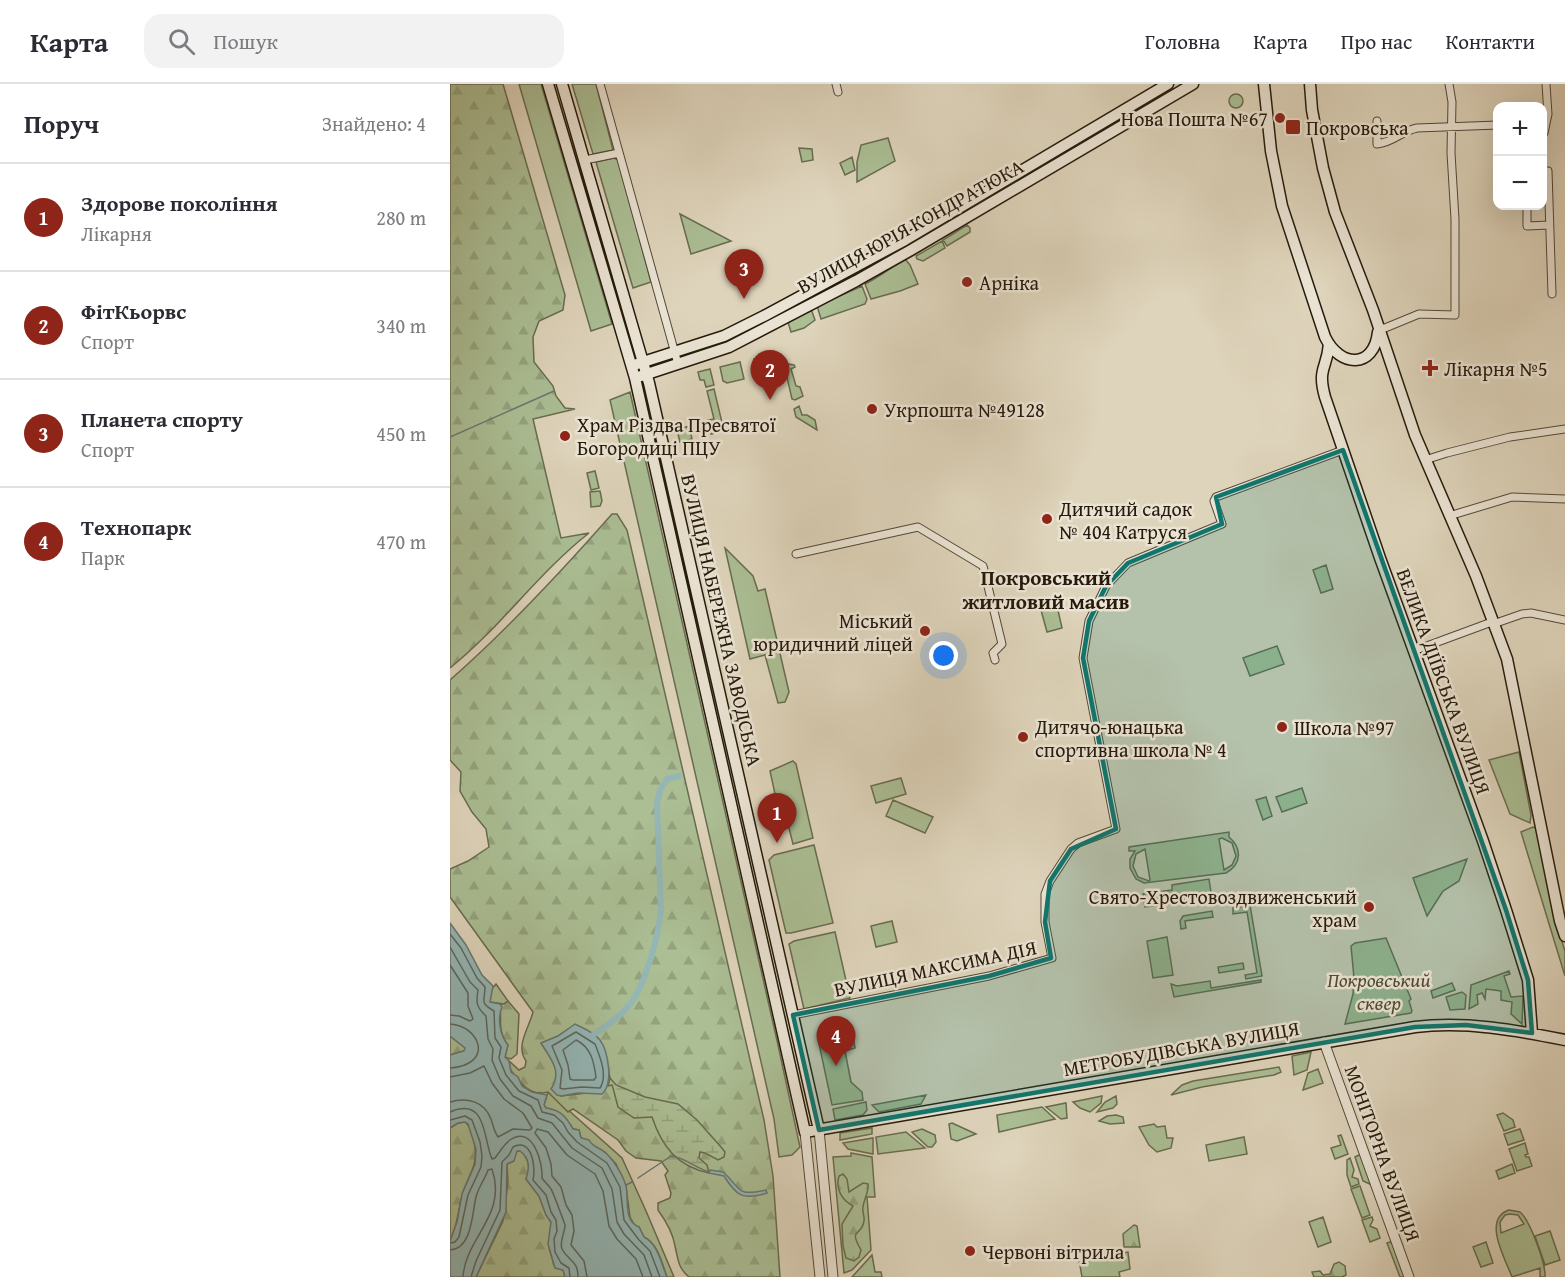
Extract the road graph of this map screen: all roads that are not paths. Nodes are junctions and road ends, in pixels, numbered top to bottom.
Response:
1 (548, 84) edge
2 (562, 84) edge
3 (600, 84) edge
4 (1168, 84) edge
5 (1193, 84) edge
6 (1310, 84) edge
7 (1449, 84) edge
8 (1546, 84) edge
9 (1264, 86) edge
10 (1153, 94) junction
11 (1158, 104) junction
12 (1547, 119) edge
13 (1377, 121) dead end
14 (1493, 125) edge
15 (1452, 126) junction
16 (619, 153) junction
17 (585, 160) junction
18 (1547, 171) edge
19 (1527, 210) edge
20 (930, 225) junction
21 (1549, 225) junction
22 (935, 235) junction
23 (818, 286) junction
24 (1552, 294) dead end
25 (824, 296) junction
26 (1378, 328) junction
27 (1329, 344) junction
28 (675, 352) junction
29 (644, 362) junction
30 (678, 364) junction
31 (632, 366) junction
32 (647, 374) junction
33 (635, 378) junction
34 (1565, 429) edge
35 (1342, 450) junction
36 (1425, 460) junction
37 (1565, 500) edge
38 (1449, 516) junction
39 (796, 554) dead end
40 (1565, 620) edge
41 (1494, 621) junction
42 (1412, 649) junction
43 (995, 660) dead end
44 (722, 699) junction
45 (709, 702) junction
46 (1565, 936) edge
47 (793, 1015) junction
48 (1532, 1033) junction
49 (1565, 1040) edge
50 (1324, 1042) junction
51 (819, 1130) junction
52 (805, 1132) junction
53 (820, 1277) edge
54 (833, 1277) edge
55 (1409, 1277) edge

1 - 31 main road, ВУЛИЦЯ НАБЕРЕЖНА ЗАВОДСЬКА
2 - 17 main road, ВУЛИЦЯ НАБЕРЕЖНА ЗАВОДСЬКА
3 - 16 street
4 - 10 main road, ВУЛИЦЯ ЮРІЯ КОНДРАТЮКА
5 - 11 main road, ВУЛИЦЯ ЮРІЯ КОНДРАТЮКА
6 - 26 main road
7 - 15 street
8 - 12 street
9 - 27 main road
10 - 11 main road
10 - 20 main road, ВУЛИЦЯ ЮРІЯ КОНДРАТЮКА
11 - 22 main road, ВУЛИЦЯ ЮРІЯ КОНДРАТЮКА
13 - 15 street
14 - 15 street
15 - 26 street
16 - 17 street
16 - 28 street
17 - 29 main road, ВУЛИЦЯ НАБЕРЕЖНА ЗАВОДСЬКА
18 - 21 street
19 - 21 street
20 - 22 main road
20 - 23 main road, ВУЛИЦЯ ЮРІЯ КОНДРАТЮКА
21 - 24 street
22 - 25 main road, ВУЛИЦЯ ЮРІЯ КОНДРАТЮКА
23 - 25 main road
23 - 28 main road, ВУЛИЦЯ ЮРІЯ КОНДРАТЮКА
25 - 30 main road, ВУЛИЦЯ ЮРІЯ КОНДРАТЮКА
26 - 27 main road
26 - 36 main road
27 - 35 main road, ВЕЛИКА ДІЇВСЬКА ВУЛИЦЯ
28 - 29 main road, ВУЛИЦЯ ЮРІЯ КОНДРАТЮКА
28 - 30 street
29 - 31 main road, ВУЛИЦЯ ЮРІЯ КОНДРАТЮКА
29 - 32 main road, ВУЛИЦЯ НАБЕРЕЖНА ЗАВОДСЬКА
30 - 32 main road, ВУЛИЦЯ ЮРІЯ КОНДРАТЮКА
31 - 33 main road, ВУЛИЦЯ НАБЕРЕЖНА ЗАВОДСЬКА
32 - 33 main road, ВУЛИЦЯ ЮРІЯ КОНДРАТЮКА
32 - 44 main road, ВУЛИЦЯ НАБЕРЕЖНА ЗАВОДСЬКА
33 - 45 main road, ВУЛИЦЯ НАБЕРЕЖНА ЗАВОДСЬКА
34 - 36 street
35 - 42 main road, ВЕЛИКА ДІЇВСЬКА ВУЛИЦЯ
35 - 47 street, ВУЛИЦЯ МАКСИМА ДІЯ
36 - 38 main road
37 - 38 street
38 - 41 main road
39 - 43 street
40 - 41 street
41 - 42 street
41 - 46 main road
42 - 48 main road, ВЕЛИКА ДІЇВСЬКА ВУЛИЦЯ
44 - 45 main road
44 - 47 main road, ВУЛИЦЯ НАБЕРЕЖНА ЗАВОДСЬКА
45 - 52 main road, ВУЛИЦЯ НАБЕРЕЖНА ЗАВОДСЬКА
47 - 51 main road, ВУЛИЦЯ НАБЕРЕЖНА ЗАВОДСЬКА
48 - 49 main road, МЕТРОБУДІВСЬКА ВУЛИЦЯ
48 - 50 main road, МЕТРОБУДІВСЬКА ВУЛИЦЯ
50 - 51 main road, МЕТРОБУДІВСЬКА ВУЛИЦЯ
50 - 55 street, МОНІТОРНА ВУЛИЦЯ
51 - 52 main road, МЕТРОБУДІВСЬКА ВУЛИЦЯ
51 - 54 street, ВУЛИЦЯ НАБЕРЕЖНА ЗАВОДСЬКА
52 - 53 street, ВУЛИЦЯ НАБЕРЕЖНА ЗАВОДСЬКА

